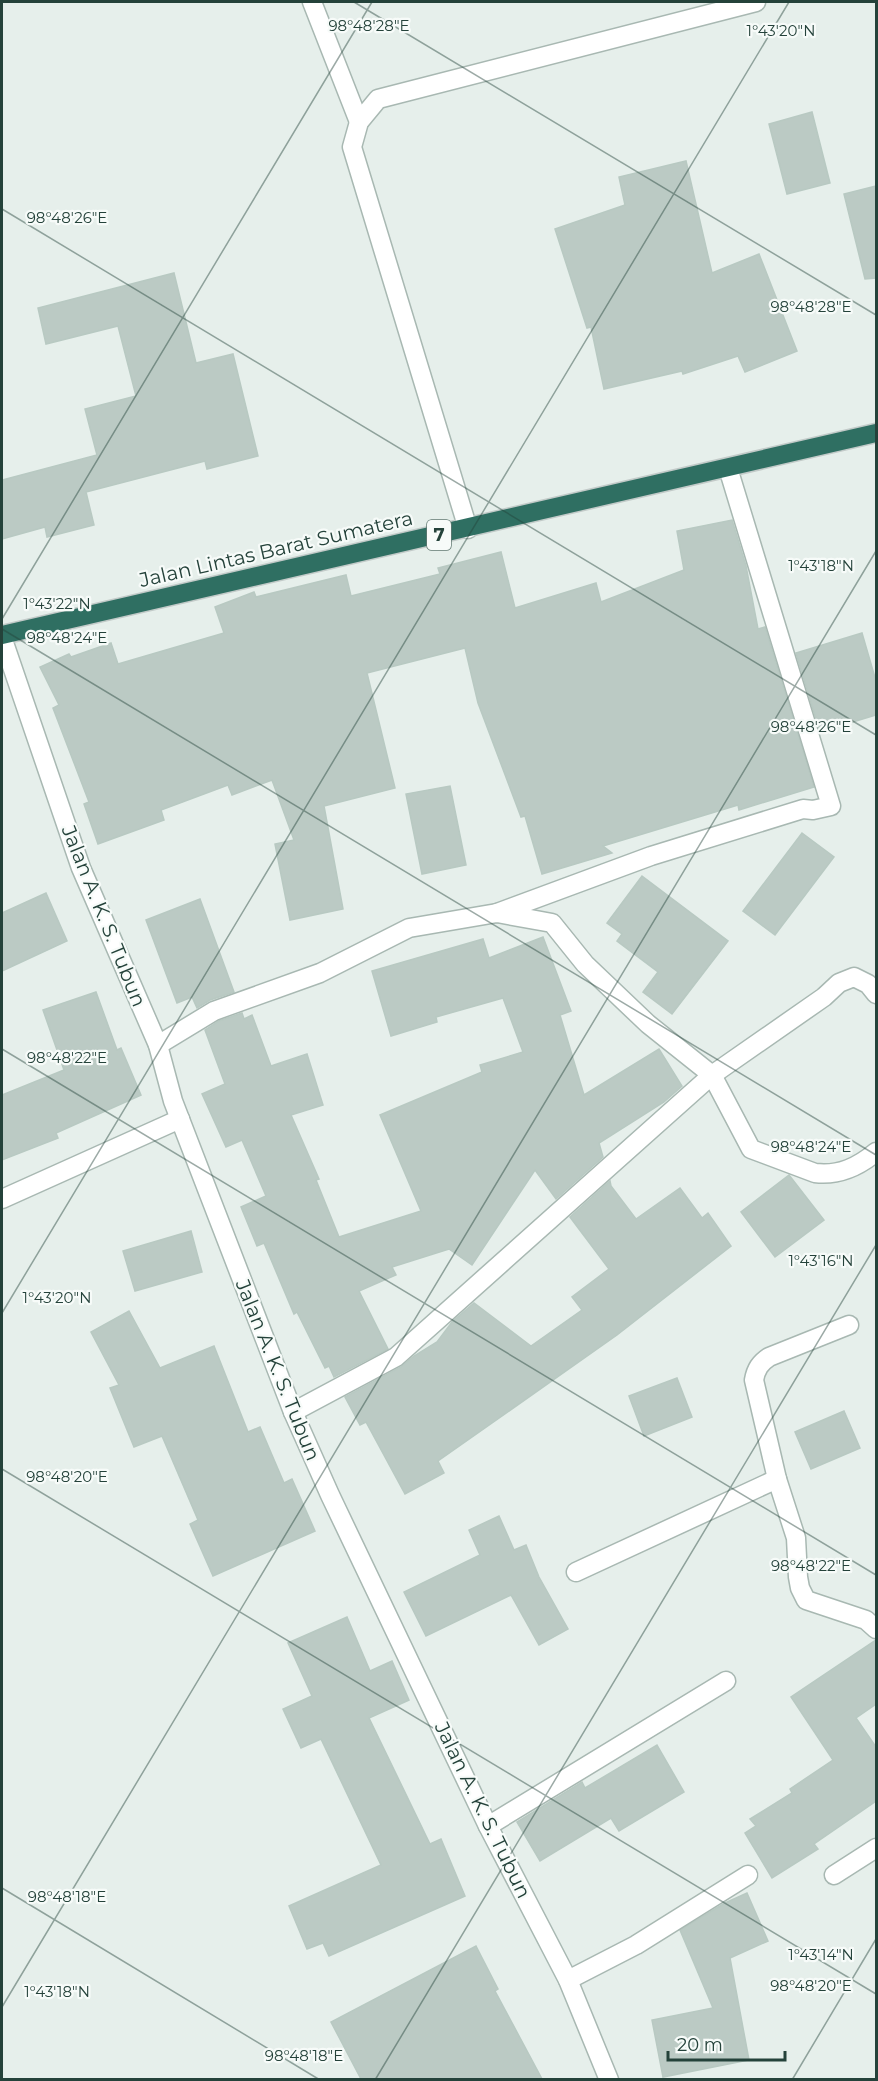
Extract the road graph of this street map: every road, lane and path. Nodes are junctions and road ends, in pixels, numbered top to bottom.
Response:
1 (312, 2) edge
2 (756, 2) edge
3 (359, 122) junction
4 (876, 433) edge
5 (728, 468) junction
6 (468, 529) junction
7 (2, 636) edge
8 (497, 913) junction
9 (876, 994) edge
10 (158, 1046) junction
11 (712, 1075) junction
12 (180, 1119) junction
13 (876, 1152) edge
14 (2, 1199) edge
15 (849, 1325) dead end
16 (293, 1412) junction
17 (777, 1479) junction
18 (576, 1572) dead end
19 (876, 1629) edge
20 (726, 1681) dead end
21 (488, 1826) junction
22 (876, 1848) edge
23 (748, 1875) dead end
24 (834, 1875) dead end
25 (568, 1980) junction
26 (609, 2079) edge

1 - 3 street
2 - 3 street
3 - 6 street
4 - 5 highway, Jalan Lintas Barat Sumatera / 7
5 - 6 highway, Jalan Lintas Barat Sumatera / 7
5 - 8 street
6 - 7 highway, Jalan Lintas Barat Sumatera / 7
7 - 10 street, Jalan A. K. S. Tubun
8 - 10 street
8 - 11 street
9 - 11 street
10 - 12 street, Jalan A. K. S. Tubun
11 - 13 street
11 - 16 street
12 - 14 street
12 - 16 street, Jalan A. K. S. Tubun
15 - 17 street
16 - 21 street, Jalan A. K. S. Tubun
17 - 18 street
17 - 19 street
20 - 21 street
21 - 25 street, Jalan A. K. S. Tubun
22 - 24 street
23 - 25 street
25 - 26 street, Jalan A. K. S. Tubun

